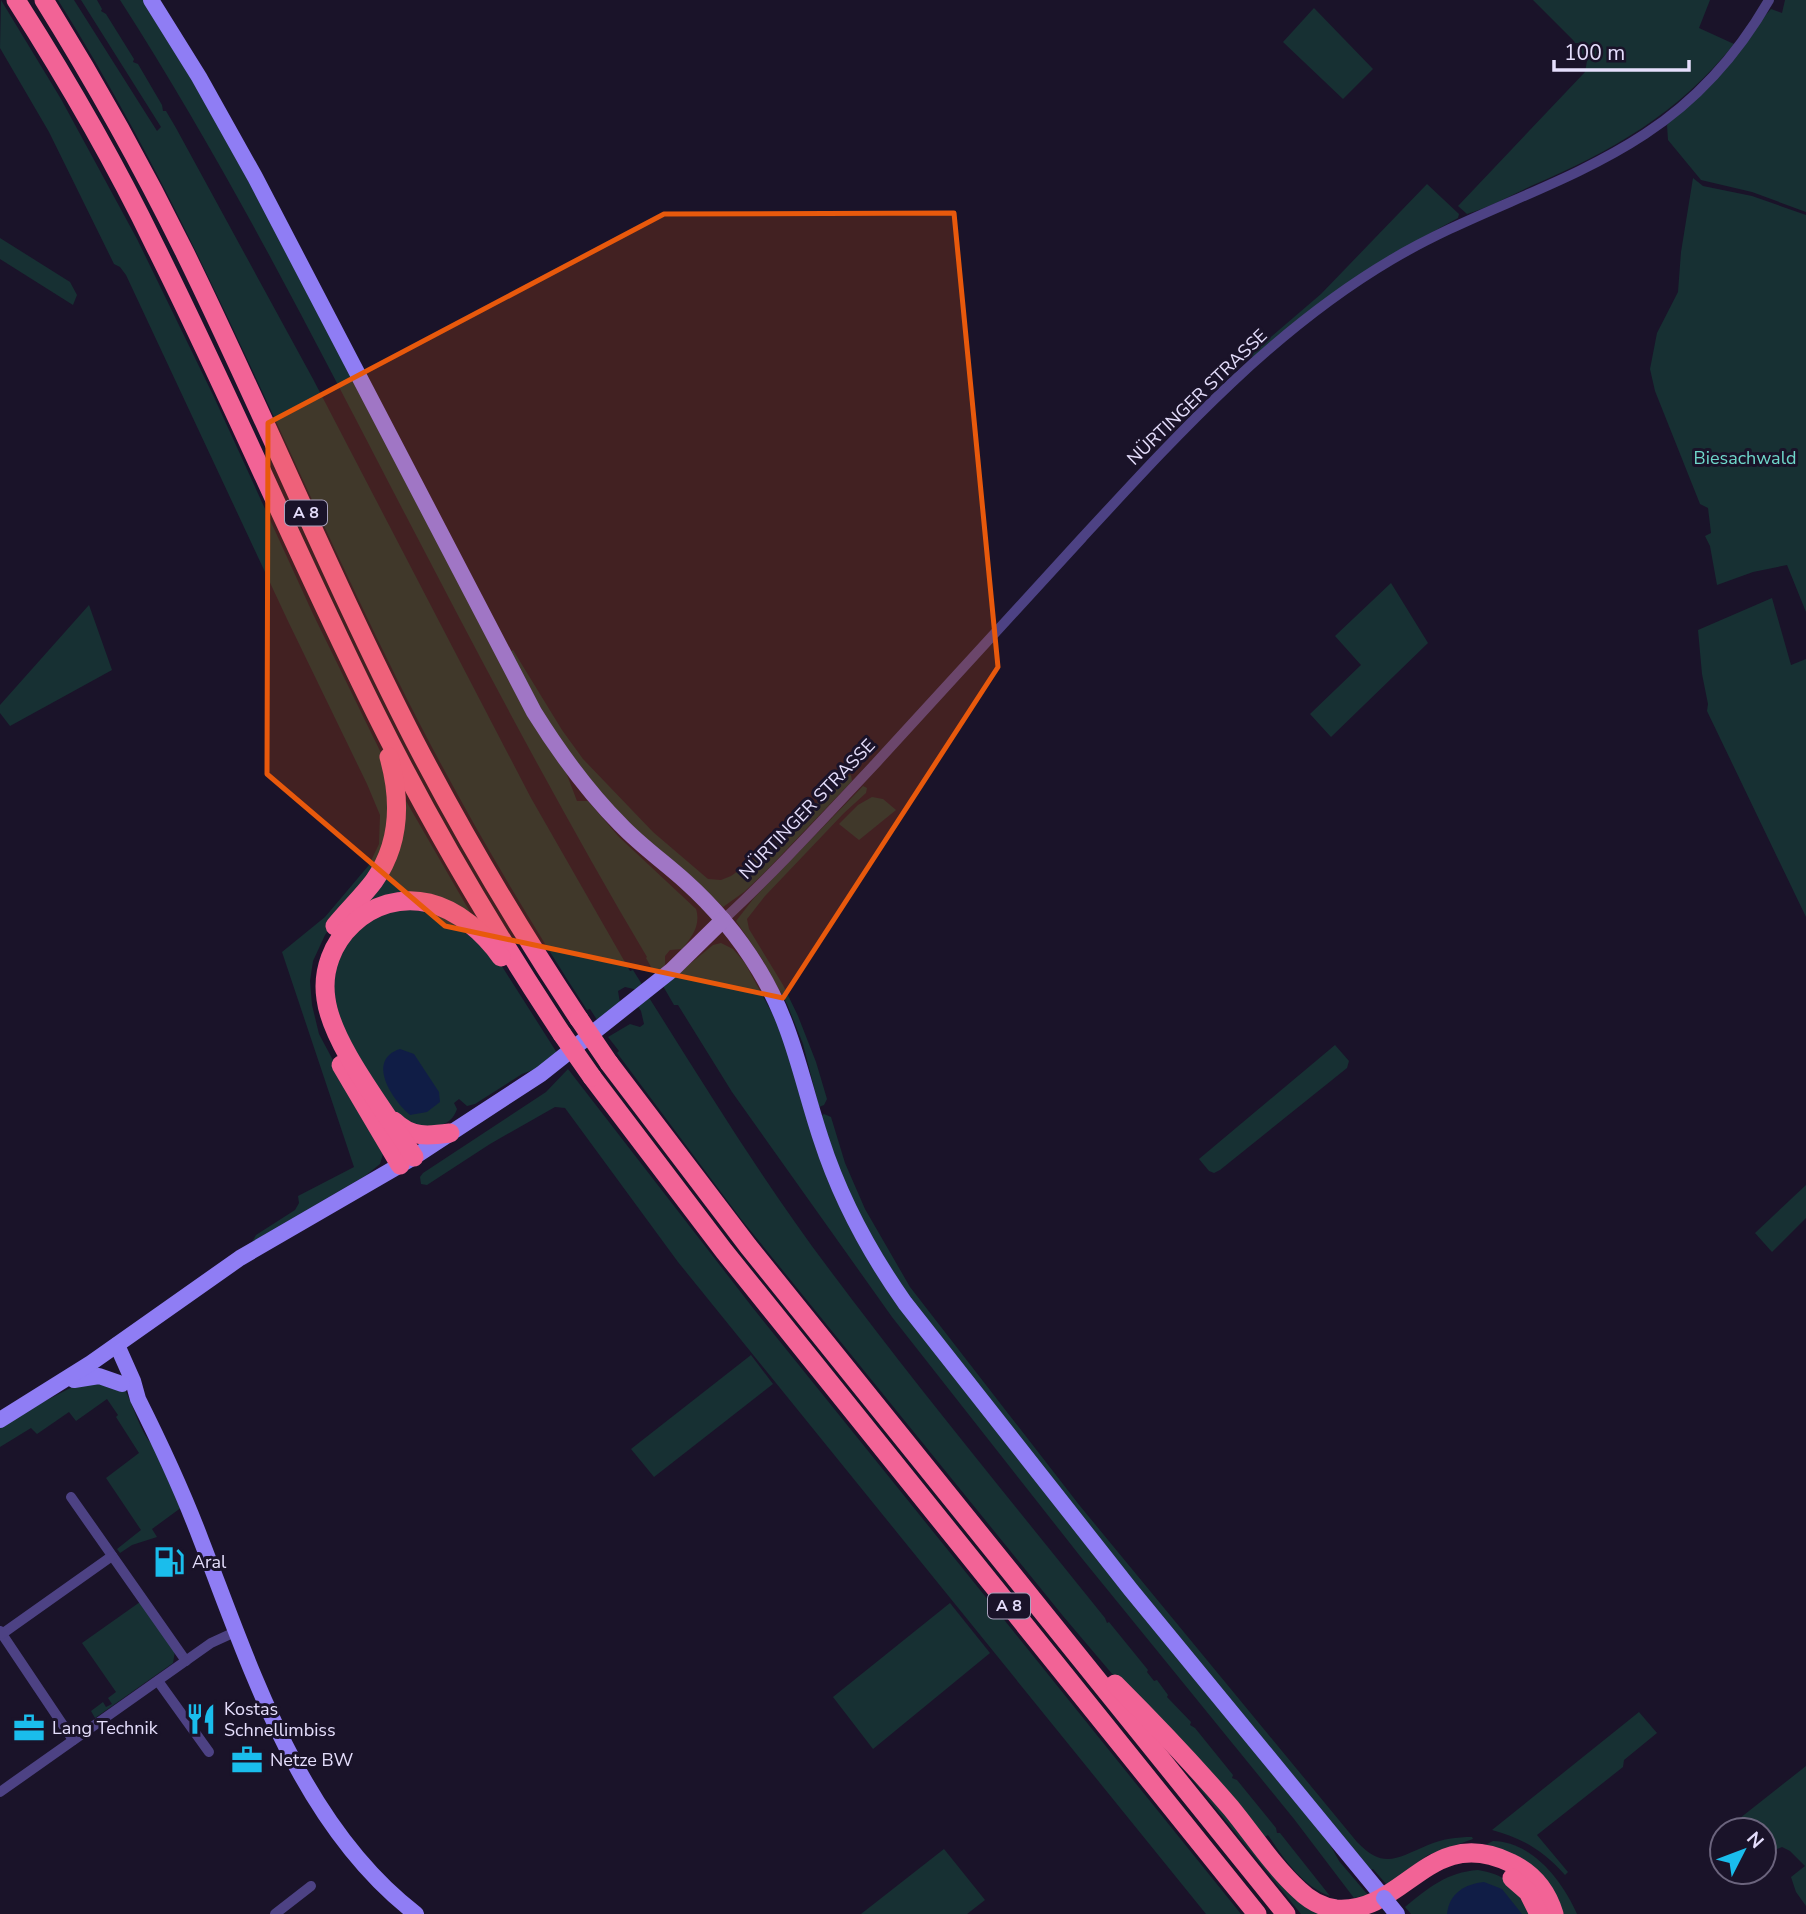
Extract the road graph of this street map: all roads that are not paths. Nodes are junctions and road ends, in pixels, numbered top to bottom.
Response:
1 (16, 0) edge
2 (44, 0) edge
3 (151, 0) edge
4 (1769, 0) edge
5 (377, 715) junction
6 (723, 920) junction
7 (543, 1005) junction
8 (390, 1118) junction
9 (450, 1133) junction
10 (407, 1161) junction
11 (112, 1348) junction
12 (61, 1383) junction
13 (122, 1384) junction
14 (138, 1399) junction
15 (0, 1420) edge
16 (71, 1497) dead end
17 (112, 1556) junction
18 (1057, 1630) junction
19 (235, 1632) junction
20 (1, 1633) edge
21 (186, 1661) junction
22 (158, 1681) junction
23 (73, 1740) junction
24 (209, 1752) dead end
25 (0, 1791) edge
26 (311, 1886) dead end
27 (275, 1914) edge
28 (416, 1914) edge
29 (1257, 1914) edge
30 (1286, 1914) edge
31 (1392, 1914) edge
32 (1397, 1914) edge
33 (1539, 1914) edge
34 (1554, 1914) edge

1 - 5 highway, A 8
2 - 18 highway, A 8, bridge
3 - 6 main road
4 - 6 street, NÜRTINGER STRASSE
5 - 7 highway, A 8
5 - 10 highway
6 - 9 main road
6 - 32 main road, bridge
7 - 8 highway
7 - 29 highway, A 8, bridge
8 - 9 highway
8 - 10 highway
9 - 10 main road
10 - 11 main road
11 - 12 main road
11 - 13 main road
11 - 14 main road
12 - 13 main road
12 - 15 main road
13 - 14 main road
14 - 19 main road
16 - 17 street
17 - 20 street
17 - 21 street
18 - 30 highway, A 8
18 - 34 highway
19 - 21 street
19 - 28 main road
20 - 23 street
21 - 22 street
22 - 23 street
22 - 24 street
23 - 25 street
26 - 27 street
31 - 33 highway

